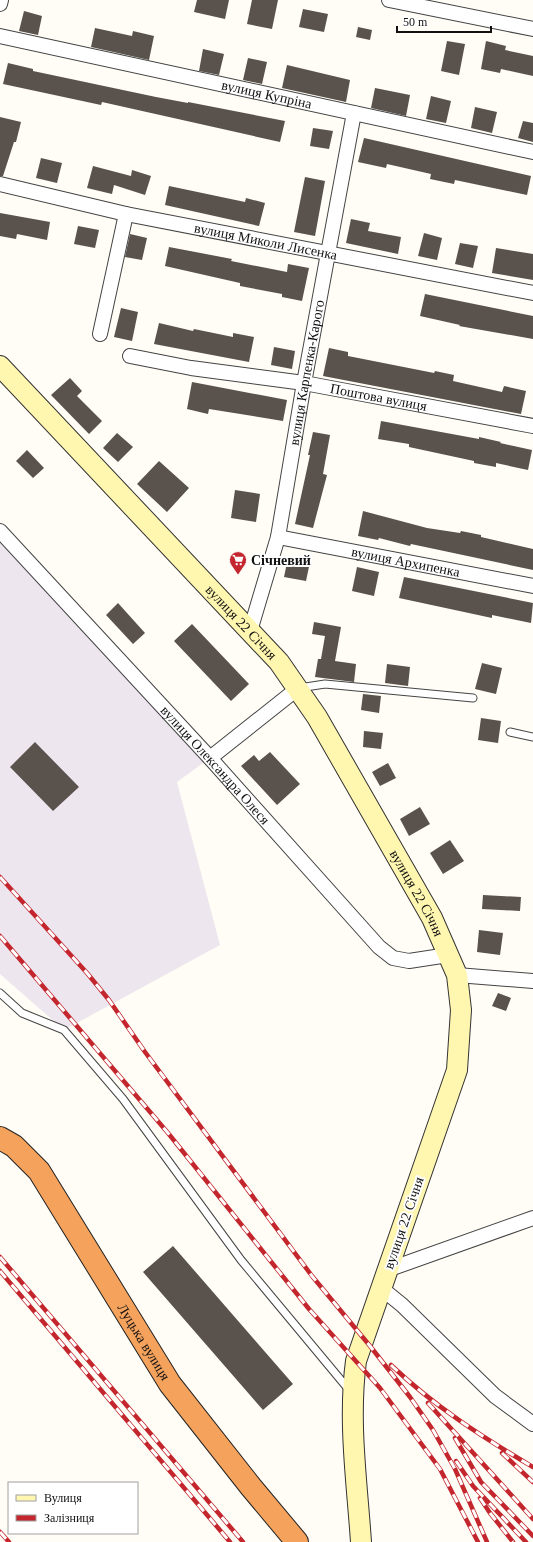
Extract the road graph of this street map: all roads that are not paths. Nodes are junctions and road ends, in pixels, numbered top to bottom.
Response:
1 (1, 0) edge
2 (389, 0) edge
3 (0, 4) edge
4 (533, 28) edge
5 (0, 36) edge
6 (354, 113) junction
7 (533, 152) edge
8 (0, 184) edge
9 (126, 214) junction
10 (328, 252) junction
11 (533, 292) edge
12 (100, 334) dead end
13 (130, 356) dead end
14 (0, 366) edge
15 (304, 383) junction
16 (533, 426) edge
17 (0, 531) edge
18 (278, 537) junction
19 (533, 586) edge
20 (250, 631) junction
21 (297, 689) junction
22 (474, 698) dead end
23 (510, 732) dead end
24 (533, 737) edge
25 (210, 758) junction
26 (448, 955) junction
27 (457, 975) junction
28 (533, 981) edge
29 (0, 993) edge
30 (0, 1138) edge
31 (533, 1218) edge
32 (384, 1279) junction
33 (354, 1396) junction
34 (533, 1424) edge
35 (297, 1542) edge
36 (362, 1542) edge

1 - 3 street
2 - 4 street
5 - 6 street, вулиця Купріна
6 - 7 street, вулиця Купріна
6 - 10 street, вулиця Карпенка-Карого
8 - 9 street, вулиця Миколи Лисенка
9 - 10 street, вулиця Миколи Лисенка
9 - 12 street
10 - 11 street, вулиця Миколи Лисенка
10 - 15 street, вулиця Карпенка-Карого
13 - 15 street, Поштова вулиця
14 - 20 street, вулиця 22 Січня
15 - 16 street, Поштова вулиця
15 - 18 street, вулиця Карпенка-Карого
17 - 25 street, вулиця Олександра Олеся
18 - 19 street, вулиця Архипенка
18 - 20 street, вулиця Карпенка-Карого
20 - 21 street, вулиця 22 Січня
21 - 22 lane
21 - 25 street
21 - 26 street, вулиця 22 Січня
23 - 24 lane
25 - 26 street, вулиця Олександра Олеся
26 - 27 street, вулиця 22 Січня
27 - 28 street
27 - 32 street, вулиця 22 Січня
29 - 33 lane
30 - 35 highway, Луцька вулиця
31 - 32 street
32 - 33 street, вулиця 22 Січня
32 - 34 street
33 - 36 street, вулиця 22 Січня

